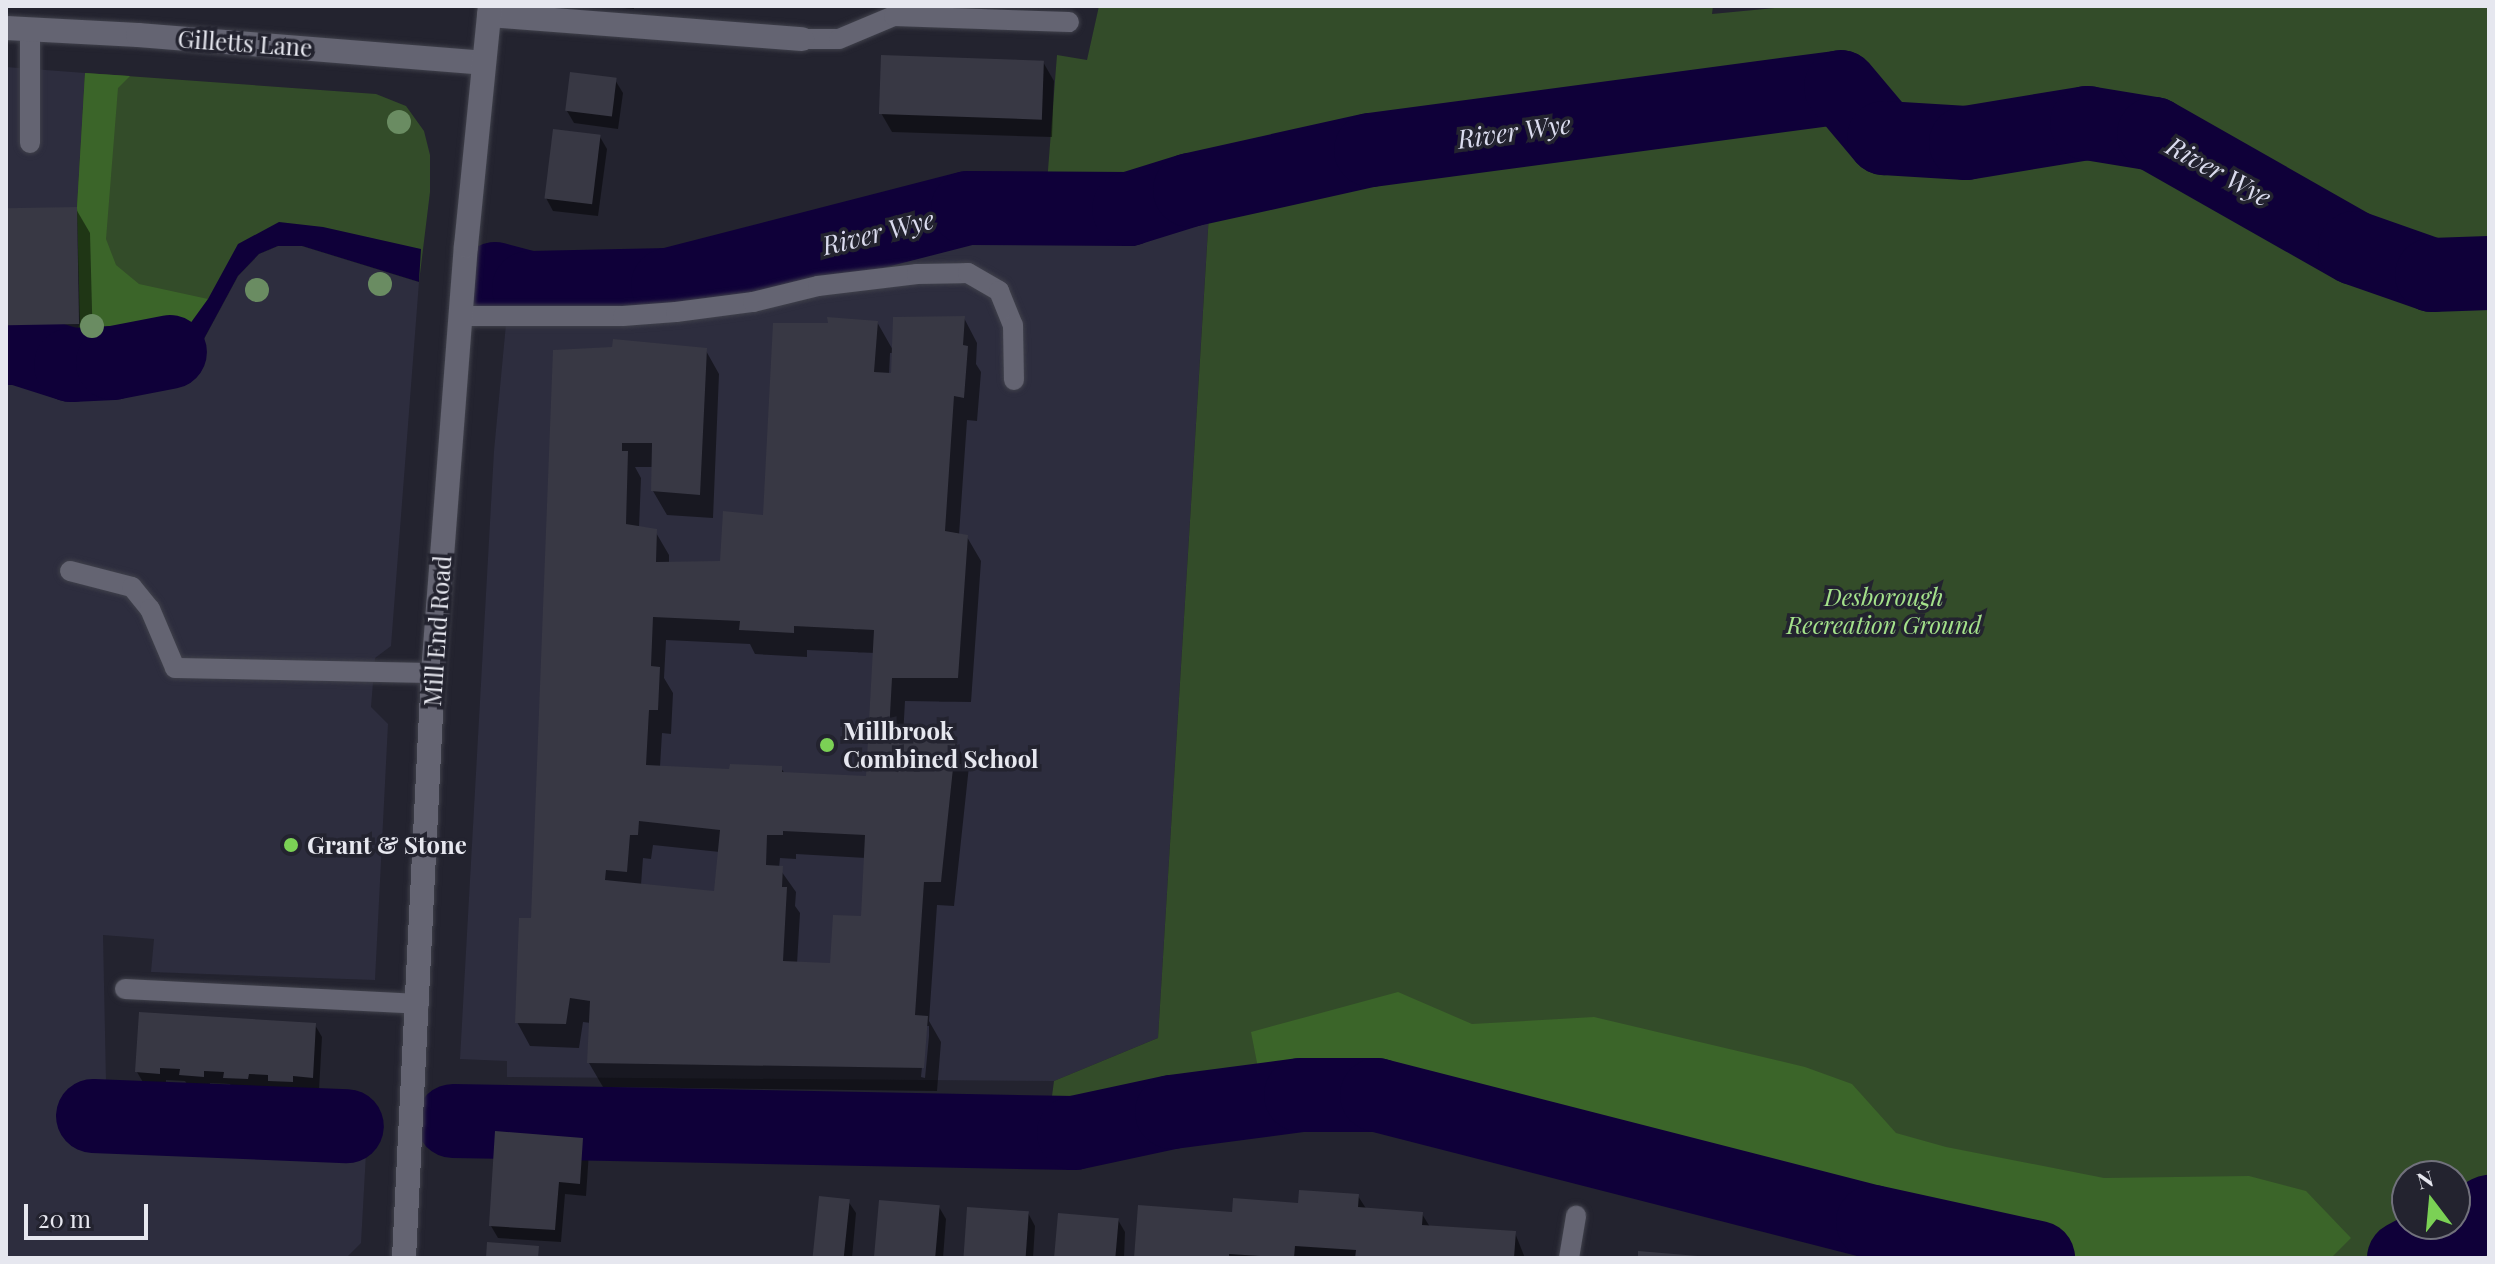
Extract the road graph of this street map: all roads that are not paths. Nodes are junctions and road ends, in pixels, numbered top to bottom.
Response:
1 (490, 11) edge
2 (1069, 22) dead end
3 (18, 29) edge
4 (802, 39) joint
5 (483, 63) junction
6 (30, 143) dead end
7 (460, 316) junction
8 (1014, 380) dead end
9 (70, 571) dead end
10 (433, 673) junction
11 (125, 989) dead end
12 (419, 1004) junction
13 (1576, 1216) dead end
14 (404, 1258) edge
15 (1569, 1258) edge

1 - 4 street
1 - 5 street, Mill End Road
2 - 4 lane
3 - 5 street, Gilletts Lane
3 - 6 lane
5 - 7 street, Mill End Road
7 - 8 lane
7 - 10 street, Mill End Road
9 - 10 lane
10 - 12 street, Mill End Road
11 - 12 lane
12 - 14 street, Mill End Road
13 - 15 lane

